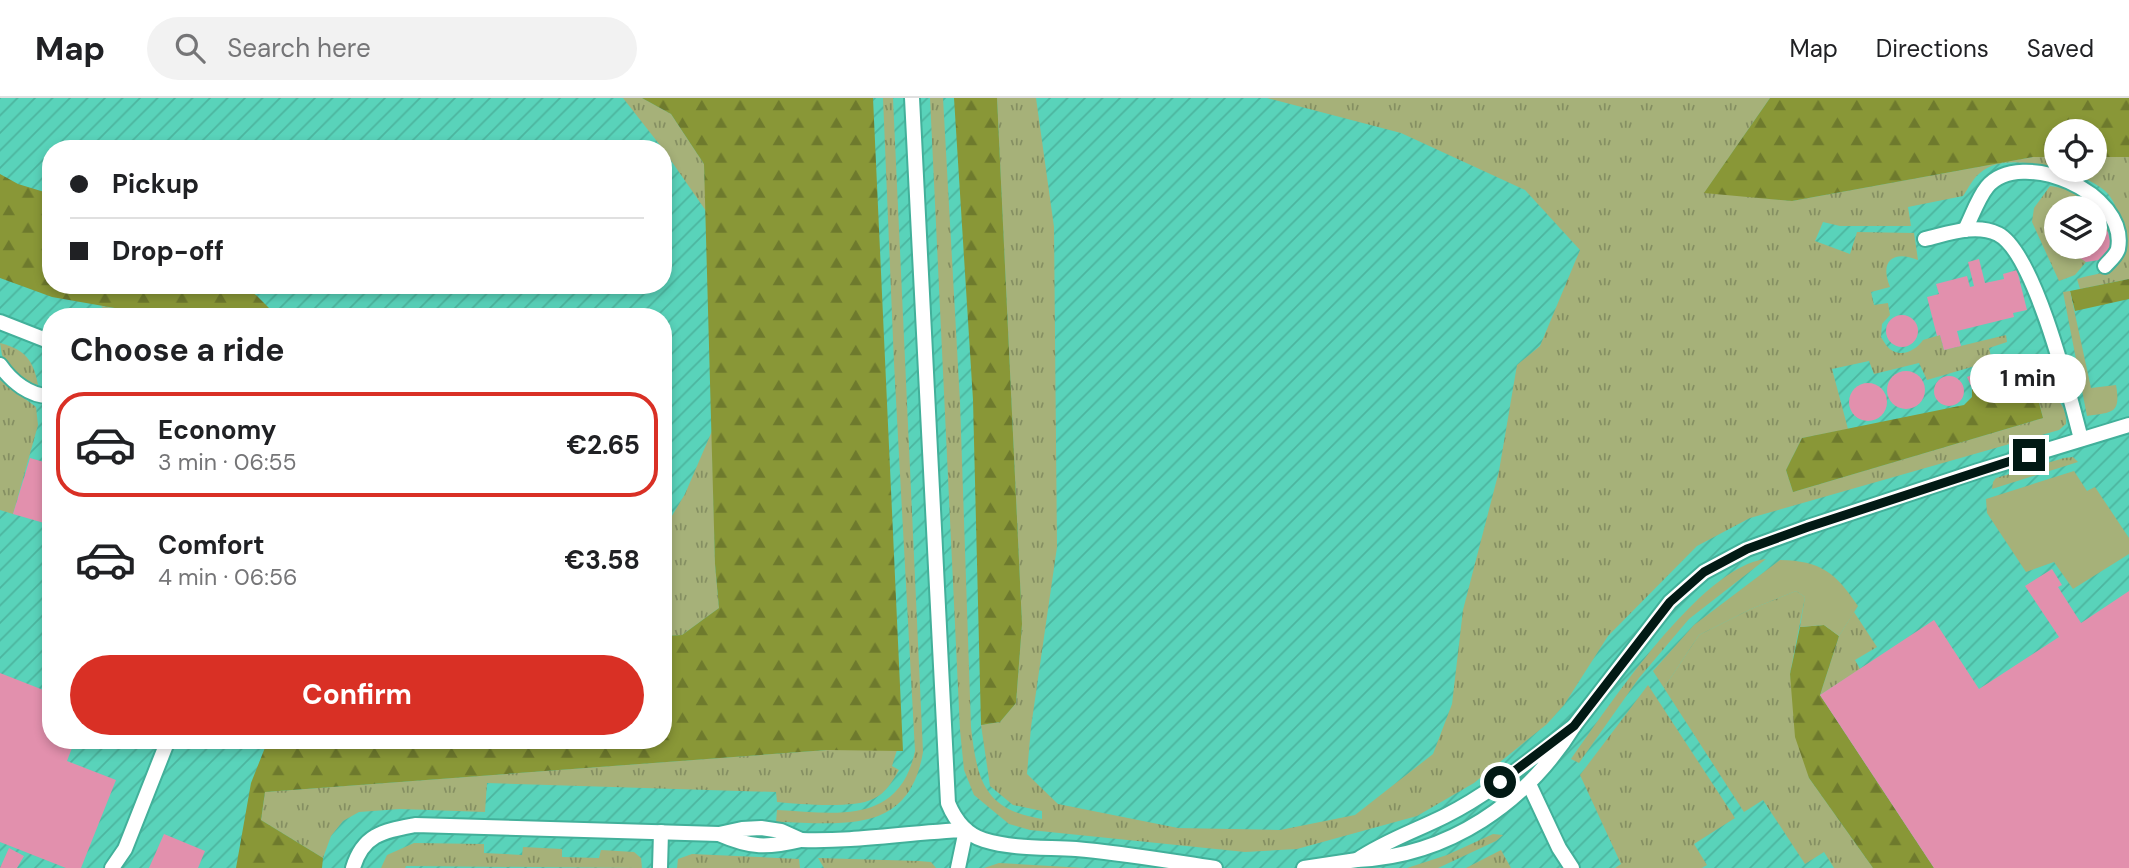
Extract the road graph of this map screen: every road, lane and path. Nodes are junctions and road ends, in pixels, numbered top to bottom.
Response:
1 (912, 98) edge
2 (1965, 230) junction
3 (1925, 239) dead end
4 (2105, 267) dead end
5 (0, 322) edge
6 (42, 338) edge
7 (0, 365) edge
8 (42, 395) edge
9 (2129, 425) edge
10 (2081, 439) junction
11 (1574, 726) junction
12 (164, 749) edge
13 (1529, 784) junction
14 (966, 830) junction
15 (661, 832) junction
16 (1357, 860) junction
17 (112, 868) edge
18 (354, 868) edge
19 (660, 868) edge
20 (958, 868) edge
21 (1215, 868) edge
22 (1304, 868) edge
23 (1572, 868) edge

1 - 14 lane
2 - 3 lane
2 - 4 lane
2 - 10 lane
5 - 6 lane
7 - 8 lane
9 - 10 lane
10 - 11 lane
11 - 13 lane
11 - 16 lane
12 - 17 lane
13 - 16 lane
13 - 23 lane
14 - 15 lane
14 - 20 lane
14 - 21 lane
15 - 18 lane
15 - 19 lane
16 - 22 lane

